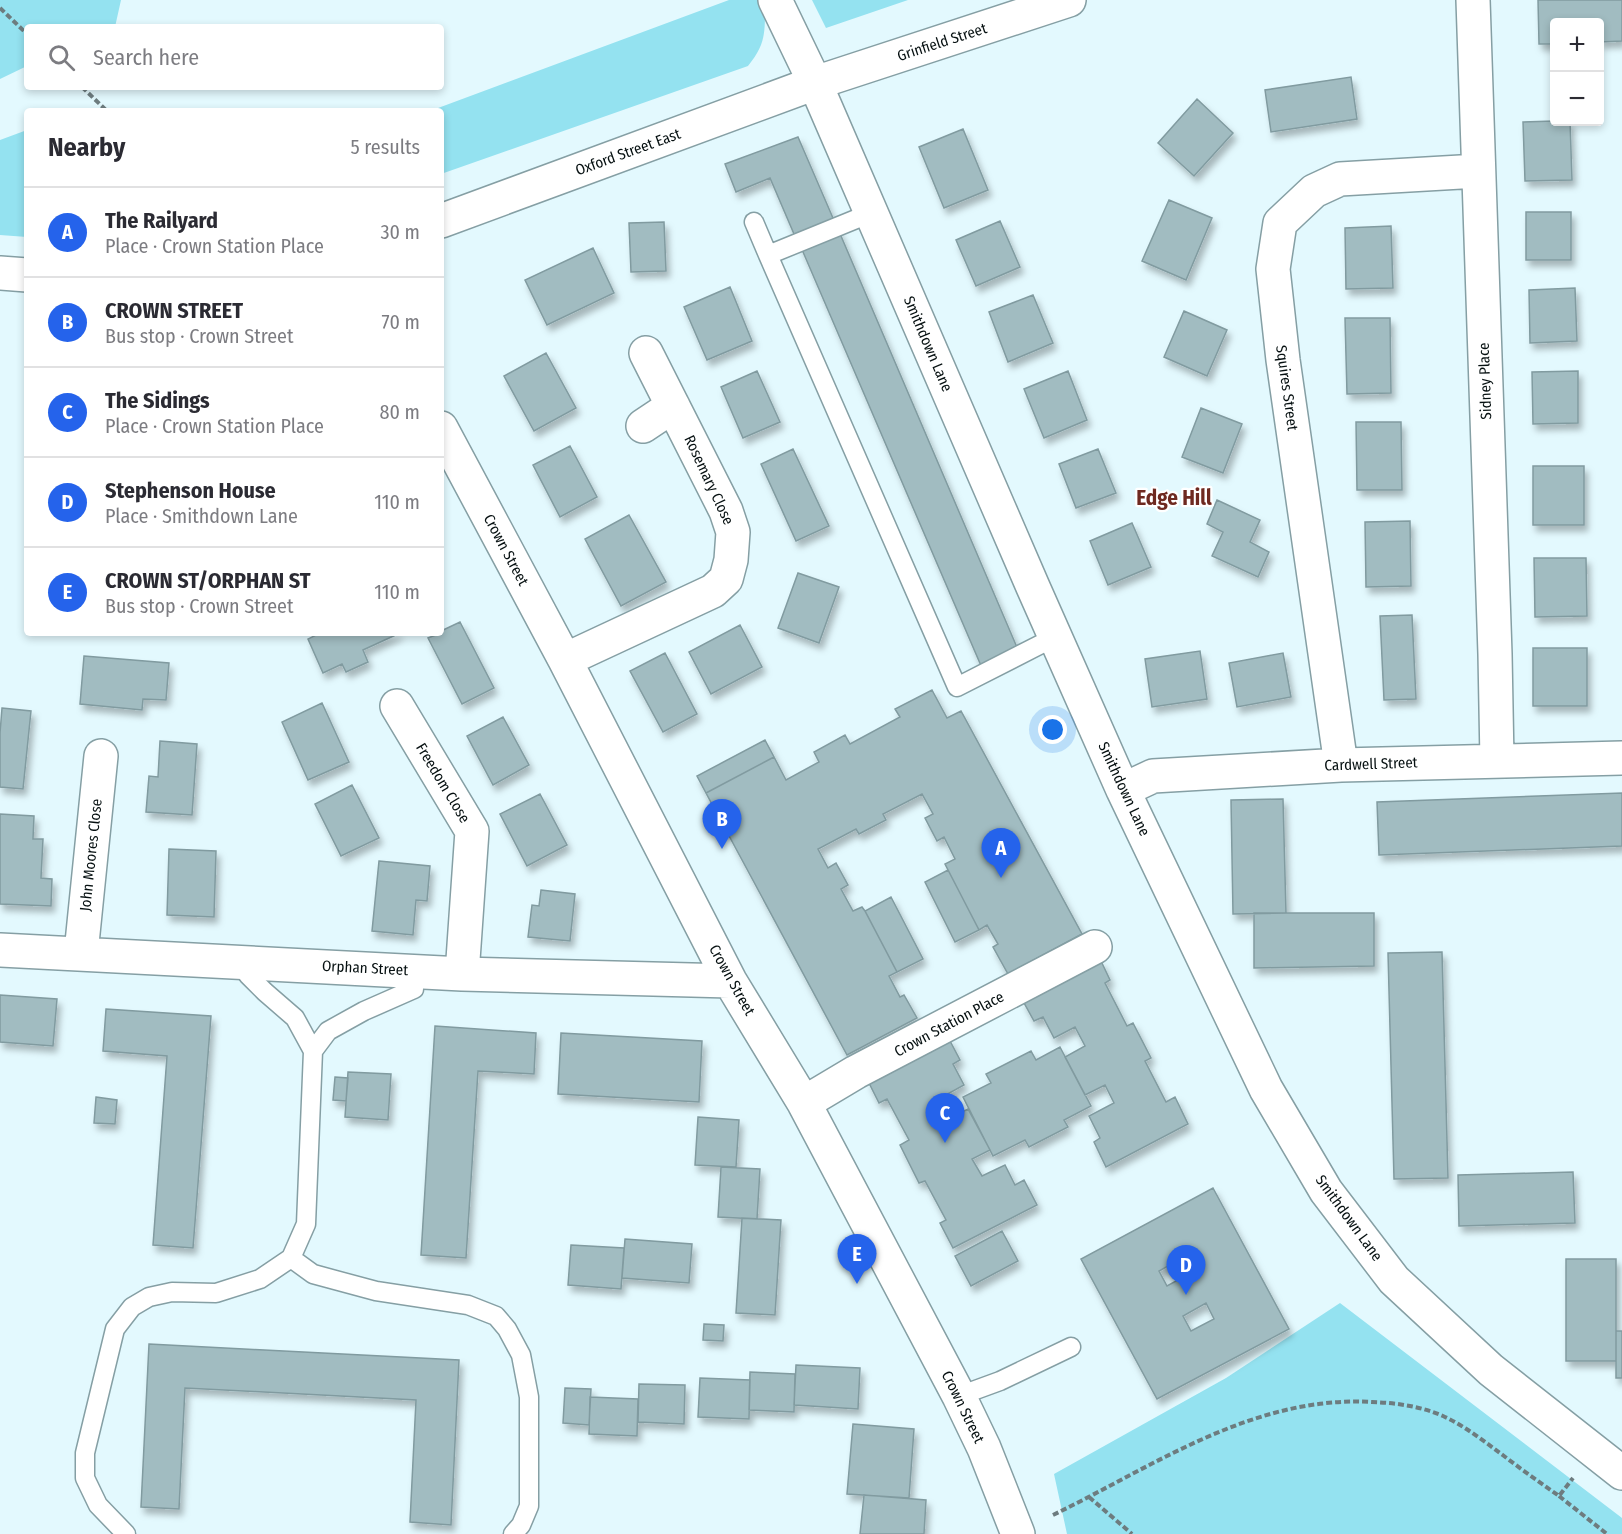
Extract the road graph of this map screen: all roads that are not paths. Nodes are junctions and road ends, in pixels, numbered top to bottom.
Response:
1 (775, 0) edge
2 (1069, 0) edge
3 (1473, 0) edge
4 (815, 83) junction
5 (1478, 171) junction
6 (871, 213) junction
7 (444, 220) edge
8 (754, 222) dead end
9 (768, 255) junction
10 (0, 273) edge
11 (24, 275) edge
12 (646, 353) dead end
13 (673, 406) junction
14 (643, 426) dead end
15 (444, 434) edge
16 (1055, 636) junction
17 (565, 660) junction
18 (397, 706) dead end
19 (101, 756) dead end
20 (1622, 758) edge
21 (1497, 761) junction
22 (1341, 765) junction
23 (1123, 790) junction
24 (1095, 947) dead end
25 (0, 950) edge
26 (81, 953) junction
27 (246, 962) junction
28 (414, 971) junction
29 (462, 974) junction
30 (730, 981) junction
31 (313, 1051) junction
32 (804, 1103) junction
33 (291, 1258) junction
34 (1071, 1347) dead end
35 (959, 1396) junction
36 (1622, 1473) edge
37 (126, 1534) edge
38 (513, 1534) edge
39 (1018, 1534) edge

1 - 4 street, Smithdown Lane
2 - 4 street, Grinfield Street
3 - 5 street, Sidney Place
4 - 6 street, Smithdown Lane
4 - 7 street, Oxford Street East
5 - 21 street, Sidney Place
5 - 22 street, Squires Street
6 - 9 lane
6 - 16 street, Smithdown Lane
8 - 9 lane
9 - 16 lane
10 - 11 street
12 - 13 street, Rosemary Close
13 - 14 street
13 - 17 street, Rosemary Close
15 - 17 street, Crown Street
16 - 23 street, Smithdown Lane
17 - 30 street, Crown Street
18 - 29 street, Freedom Close
19 - 26 street, John Moores Close
20 - 21 street, Cardwell Street
21 - 22 street, Cardwell Street
22 - 23 street, Cardwell Street
23 - 36 street, Smithdown Lane
24 - 32 street, Crown Station Place
25 - 26 street, Orphan Street
26 - 27 street, Orphan Street
27 - 28 street, Orphan Street
27 - 31 lane
28 - 29 street, Orphan Street
28 - 31 lane
29 - 30 street, Orphan Street
30 - 32 street, Crown Street
31 - 33 lane
32 - 35 street, Crown Street
33 - 37 lane
33 - 38 lane
34 - 35 lane
35 - 39 street, Crown Street

